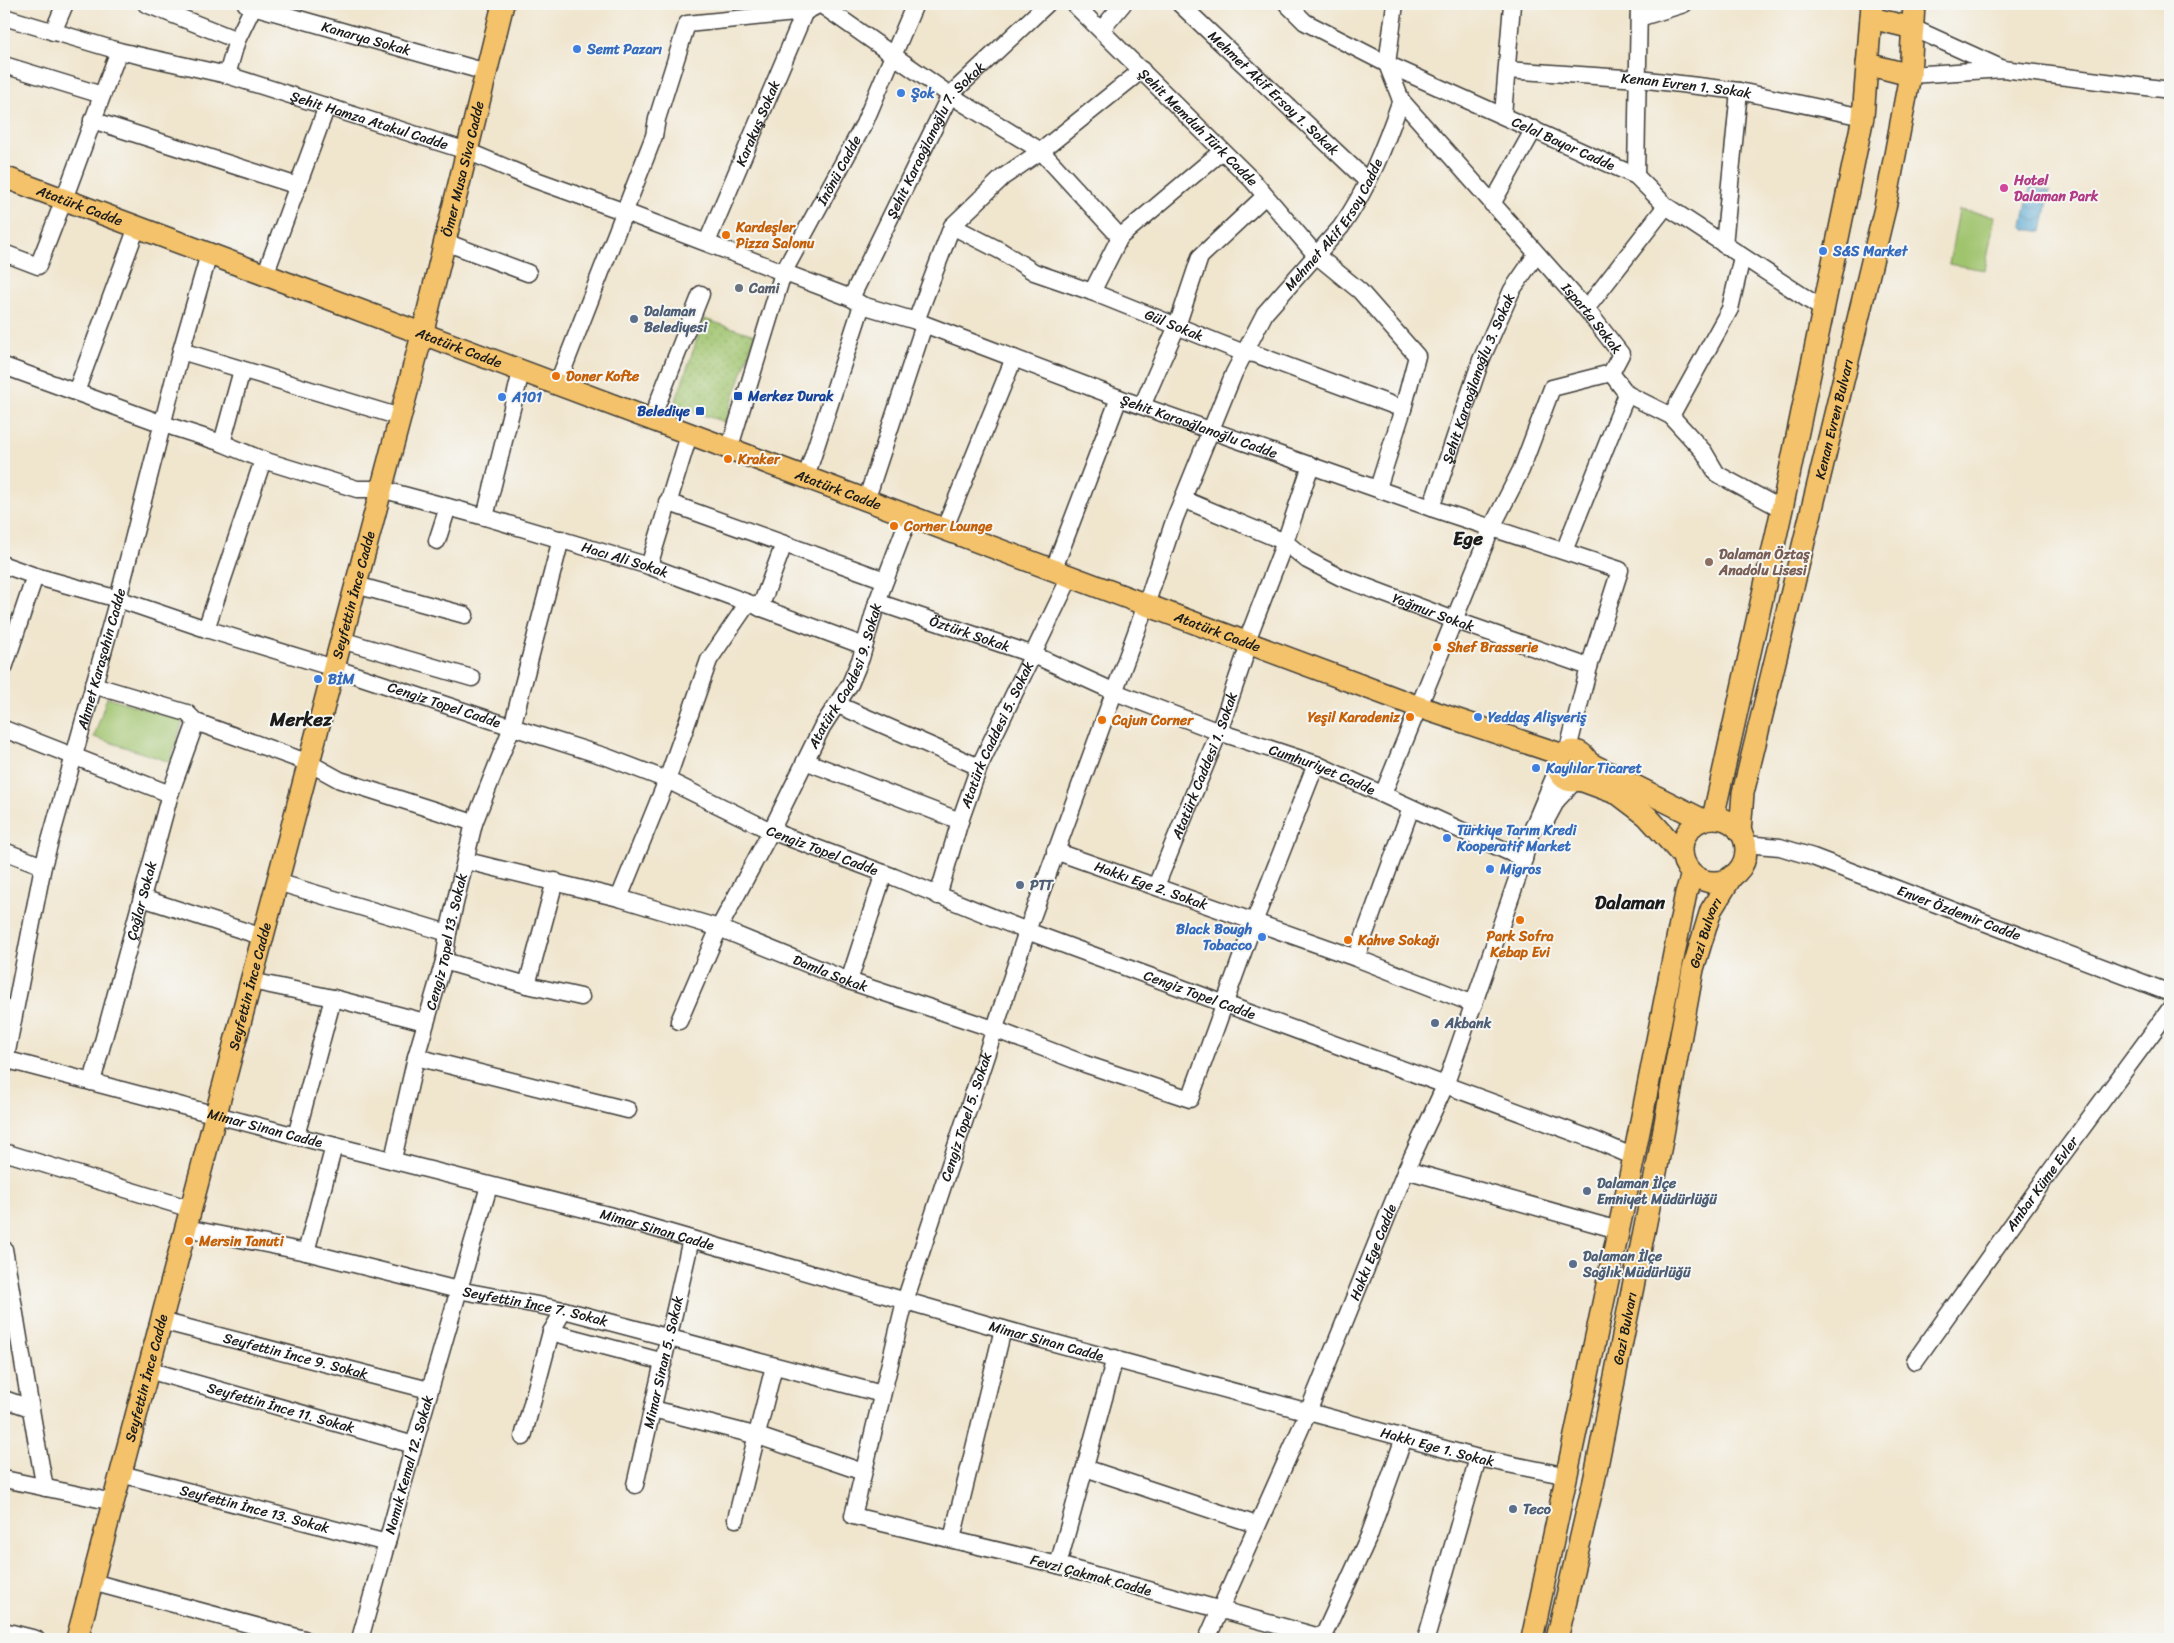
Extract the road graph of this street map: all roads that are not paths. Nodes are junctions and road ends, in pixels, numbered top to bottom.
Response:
1 (65, 4) edge
2 (146, 4) edge
3 (502, 4) edge
4 (915, 4) edge
5 (1047, 4) edge
6 (1074, 4) edge
7 (1123, 4) edge
8 (1180, 4) edge
9 (1287, 4) edge
10 (1395, 4) edge
11 (1512, 4) edge
12 (1684, 4) edge
13 (1914, 4) edge
14 (249, 5) edge
15 (807, 8) edge
16 (294, 11) edge
17 (1639, 11) edge
18 (1871, 11) edge
19 (4, 17) edge
20 (1913, 28) junction
21 (1102, 29) junction
22 (53, 32) junction
23 (237, 40) junction
24 (119, 51) junction
25 (893, 55) junction
26 (1387, 64) junction
27 (1867, 64) junction
28 (4, 65) edge
29 (2003, 69) junction
30 (1142, 70) junction
31 (1507, 70) junction
32 (486, 72) junction
33 (227, 75) junction
34 (1910, 75) junction
35 (1639, 79) junction
36 (2170, 90) edge
37 (1739, 91) junction
38 (102, 95) junction
39 (950, 96) junction
40 (1401, 100) junction
41 (327, 106) junction
42 (1503, 115) junction
43 (1863, 116) junction
44 (92, 120) junction
45 (1534, 129) junction
46 (467, 151) junction
47 (1041, 151) junction
48 (1222, 151) junction
49 (1636, 176) junction
50 (4, 177) edge
51 (1367, 181) junction
52 (298, 186) junction
53 (1265, 196) junction
54 (65, 200) junction
55 (1492, 204) junction
56 (1666, 206) junction
57 (625, 212) junction
58 (952, 226) junction
59 (137, 227) junction
60 (1120, 237) junction
61 (445, 242) junction
62 (707, 242) junction
63 (1724, 245) junction
64 (4, 253) edge
65 (209, 254) junction
66 (1316, 255) junction
67 (1536, 255) junction
68 (1742, 257) junction
69 (528, 272) dead end
70 (783, 273) junction
71 (265, 276) junction
72 (1092, 292) junction
73 (701, 294) dead end
74 (856, 302) junction
75 (1586, 310) junction
76 (1824, 310) junction
77 (920, 323) junction
78 (1177, 326) junction
79 (422, 335) junction
80 (181, 351) junction
81 (1244, 352) junction
82 (1014, 358) junction
83 (4, 366) edge
84 (242, 370) junction
85 (521, 372) junction
86 (1611, 374) junction
87 (557, 385) junction
88 (76, 392) junction
89 (1627, 394) junction
90 (1119, 398) junction
91 (1142, 406) junction
92 (1403, 409) junction
93 (1671, 416) junction
94 (400, 417) junction
95 (651, 420) junction
96 (163, 424) junction
97 (1212, 430) junction
98 (690, 435) junction
99 (222, 443) junction
100 (729, 450) junction
101 (263, 460) junction
102 (1311, 465) junction
103 (806, 477) junction
104 (1378, 488) junction
105 (381, 489) junction
106 (1183, 499) junction
107 (866, 501) junction
108 (667, 502) junction
109 (448, 507) junction
110 (1431, 508) junction
111 (1782, 509) junction
112 (485, 517) junction
113 (909, 517) junction
114 (1492, 527) junction
115 (944, 530) junction
116 (560, 539) junction
117 (437, 541) dead end
118 (1285, 542) junction
119 (784, 544) junction
120 (1564, 551) junction
121 (4, 565) edge
122 (649, 566) junction
123 (1620, 570) joint
124 (1062, 574) junction
125 (35, 576) junction
126 (885, 580) junction
127 (356, 585) junction
128 (118, 599) junction
129 (877, 602) junction
130 (754, 606) junction
131 (1146, 606) junction
132 (465, 615) dead end
133 (1454, 620) junction
134 (206, 629) junction
135 (341, 640) junction
136 (1247, 643) junction
137 (864, 646) junction
138 (1034, 655) junction
139 (1589, 667) junction
140 (4, 668) edge
141 (334, 668) junction
142 (472, 678) dead end
143 (93, 685) junction
144 (1115, 692) junction
145 (838, 704) junction
146 (1419, 708) junction
147 (196, 722) junction
148 (512, 727) junction
149 (4, 729) edge
150 (1219, 732) junction
151 (74, 757) junction
152 (1563, 759) junction
153 (309, 762) junction
154 (805, 762) junction
155 (1316, 764) junction
156 (979, 767) junction
157 (1581, 774) junction
158 (666, 780) junction
159 (170, 794) junction
160 (1383, 794) junction
161 (1411, 808) junction
162 (1708, 819) junction
163 (960, 821) junction
164 (474, 822) junction
165 (771, 831) junction
166 (1743, 838) junction
167 (4, 851) edge
168 (1055, 851) junction
169 (1682, 855) junction
170 (1524, 858) junction
171 (466, 861) junction
172 (42, 866) junction
173 (884, 873) junction
174 (1692, 874) junction
175 (1732, 876) junction
176 (556, 881) junction
177 (277, 882) junction
178 (1156, 886) junction
179 (938, 896) junction
180 (142, 898) junction
181 (618, 898) junction
182 (1254, 922) junction
183 (718, 928) junction
184 (1027, 931) junction
185 (448, 933) junction
186 (262, 937) junction
187 (1356, 958) junction
188 (444, 960) junction
189 (251, 981) junction
190 (849, 981) junction
191 (528, 985) junction
192 (2170, 993) edge
193 (581, 997) dead end
194 (333, 998) junction
195 (1224, 1004) junction
196 (1474, 1004) junction
197 (2170, 1009) edge
198 (679, 1021) dead end
199 (425, 1022) junction
200 (994, 1029) junction
201 (416, 1056) junction
202 (4, 1061) edge
203 (92, 1082) junction
204 (1445, 1086) junction
205 (628, 1110) dead end
206 (216, 1115) junction
207 (296, 1136) junction
208 (334, 1146) junction
209 (4, 1152) edge
210 (1634, 1157) junction
211 (394, 1160) junction
212 (1406, 1170) junction
213 (489, 1186) junction
214 (188, 1218) junction
215 (1618, 1230) junction
216 (691, 1239) junction
217 (4, 1250) edge
218 (306, 1252) junction
219 (458, 1290) junction
220 (905, 1301) junction
221 (564, 1310) junction
222 (10, 1318) edge
223 (161, 1321) junction
224 (1003, 1329) junction
225 (551, 1332) junction
226 (670, 1338) junction
227 (1115, 1358) junction
228 (1915, 1361) dead end
229 (664, 1362) junction
230 (774, 1366) junction
231 (148, 1370) junction
232 (429, 1390) junction
233 (882, 1394) junction
234 (4, 1399) edge
235 (30, 1408) junction
236 (653, 1409) junction
237 (1308, 1412) junction
238 (758, 1436) junction
239 (523, 1437) dead end
240 (1404, 1438) junction
241 (414, 1445) junction
242 (1478, 1458) junction
243 (1085, 1468) junction
244 (864, 1472) junction
245 (120, 1474) junction
246 (1568, 1476) junction
247 (4, 1479) edge
248 (635, 1485) dead end
249 (45, 1488) junction
250 (113, 1502) junction
251 (853, 1516) joint
252 (736, 1519) dead end
253 (1257, 1525) junction
254 (952, 1539) junction
255 (387, 1543) junction
256 (1058, 1566) junction
257 (92, 1582) junction
258 (1221, 1611) junction
259 (4, 1631) edge
260 (36, 1639) edge
261 (77, 1639) edge
262 (304, 1639) edge
263 (360, 1639) edge
264 (1207, 1639) edge
265 (1324, 1639) edge
266 (1426, 1639) edge
267 (1532, 1639) edge
268 (1557, 1639) edge

1 - 22 street
2 - 23 street
3 - 32 main road, Ömer Musa Siva Cadde
4 - 25 street, İnönü Cadde
5 - 39 street, Şehit Karaoğlanoğlu 7. Sokak
6 - 21 street, Şehit Memduh Türk Cadde
7 - 21 street
8 - 51 street, Mehmet Akif Ersoy 1. Sokak
9 - 26 street, Celal Bayar Cadde
10 - 26 street
11 - 31 street
12 - 17 street
13 - 20 main road, Kenan Evren Bulvarı
14 - 16 street, Kanarya Sokak
14 - 23 street
15 - 25 street
15 - 57 street
15 - 62 street, Karakuş Sokak
16 - 32 street, Kanarya Sokak
17 - 35 street
18 - 20 main road
18 - 27 main road
19 - 22 street, Şehit Hamza Atakul Cadde
20 - 29 street
20 - 34 main road, Kenan Evren Bulvarı
21 - 30 street, Şehit Memduh Türk Cadde
22 - 24 street, Şehit Hamza Atakul Cadde
23 - 33 street
24 - 33 street, Şehit Hamza Atakul Cadde
24 - 38 street
25 - 39 street
25 - 70 street, İnönü Cadde
26 - 40 street
26 - 42 street, Celal Bayar Cadde
27 - 34 main road
27 - 43 main road
28 - 38 street
29 - 34 street
29 - 36 street
30 - 47 street
30 - 48 street, Şehit Memduh Türk Cadde
31 - 35 street, Kenan Evren 1. Sokak
31 - 42 street
32 - 46 main road, Ömer Musa Siva Cadde
33 - 41 street, Şehit Hamza Atakul Cadde
34 - 166 main road, Kenan Evren Bulvarı
35 - 37 street, Kenan Evren 1. Sokak
35 - 49 street
37 - 43 street, Kenan Evren 1. Sokak
37 - 63 street
38 - 44 street
39 - 47 street
39 - 74 street, Şehit Karaoğlanoğlu 7. Sokak
40 - 51 street, Mehmet Akif Ersoy Cadde
40 - 55 street, Isparta Sokak
41 - 46 street, Şehit Hamza Atakul Cadde
41 - 52 street
42 - 45 street, Celal Bayar Cadde
43 - 76 main road
44 - 52 street
44 - 54 street
45 - 49 street, Celal Bayar Cadde
45 - 55 street
46 - 57 street, Şehit Hamza Atakul Cadde
46 - 61 main road, Ömer Musa Siva Cadde
47 - 58 street
47 - 60 street
48 - 53 street, Şehit Memduh Türk Cadde
48 - 60 street
49 - 56 street, Celal Bayar Cadde
50 - 54 main road, Atatürk Cadde
51 - 66 street, Mehmet Akif Ersoy Cadde
52 - 71 street
53 - 66 street, Şehit Memduh Türk Cadde
53 - 78 street
54 - 59 main road, Atatürk Cadde
54 - 64 street
55 - 67 street, Isparta Sokak
56 - 63 street, Celal Bayar Cadde
56 - 75 street
57 - 62 street, Şehit Hamza Atakul Cadde
57 - 87 street
58 - 72 street, Gül Sokak
58 - 77 street
59 - 65 main road, Atatürk Cadde
59 - 88 street
60 - 72 street
61 - 69 street
61 - 79 main road, Ömer Musa Siva Cadde
62 - 70 street, Şehit Hamza Atakul Cadde
63 - 68 street, Celal Bayar Cadde
65 - 71 main road, Atatürk Cadde
65 - 80 street, Ahmet Karaşahin Cadde
66 - 81 street, Mehmet Akif Ersoy Cadde
66 - 92 street, Şehit Memduh Türk Cadde
67 - 75 street, Isparta Sokak
67 - 110 street, Şehit Karaoğlanoğlu 3. Sokak
68 - 76 street, Celal Bayar Cadde
68 - 93 street
70 - 74 street, Şehit Karaoğlanoğlu Cadde
70 - 100 street, İnönü Cadde
71 - 79 main road, Atatürk Cadde
72 - 78 street, Gül Sokak
73 - 95 street
74 - 77 street, Şehit Karaoğlanoğlu Cadde
74 - 103 street, Şehit Karaoğlanoğlu 7. Sokak
75 - 86 street, Isparta Sokak
76 - 111 main road
77 - 82 street, Şehit Karaoğlanoğlu Cadde
77 - 107 street
78 - 81 street, Gül Sokak
78 - 91 street
79 - 85 main road, Atatürk Cadde
79 - 94 main road, Seyfettin İnce Cadde
80 - 84 street
80 - 96 street, Ahmet Karaşahin Cadde
81 - 92 street, Gül Sokak
81 - 97 street, Mehmet Akif Ersoy Cadde
82 - 90 street, Şehit Karaoğlanoğlu Cadde
82 - 115 street
83 - 88 street, Hacı Ali Sokak
84 - 94 street
84 - 99 street
85 - 87 main road, Atatürk Cadde
85 - 112 street
86 - 89 street, Isparta Sokak
86 - 114 street
87 - 95 main road, Atatürk Cadde
88 - 96 street, Hacı Ali Sokak
89 - 93 street, Isparta Sokak
89 - 120 street
90 - 91 street, Şehit Karaoğlanoğlu Cadde
90 - 124 street, Atatürk Caddesi 5. Sokak
91 - 97 street, Şehit Karaoğlanoğlu Cadde
92 - 104 street
93 - 111 street, Isparta Sokak
94 - 105 main road, Seyfettin İnce Cadde
95 - 98 main road, Atatürk Cadde
96 - 99 street, Hacı Ali Sokak
96 - 128 street, Ahmet Karaşahin Cadde
97 - 102 street, Şehit Karaoğlanoğlu Cadde
97 - 106 street, Mehmet Akif Ersoy Cadde
98 - 100 main road, Atatürk Cadde
98 - 108 street
99 - 101 street, Hacı Ali Sokak
100 - 103 main road, Atatürk Cadde
101 - 105 street, Hacı Ali Sokak
101 - 134 street
102 - 104 street, Şehit Karaoğlanoğlu Cadde
102 - 118 street, Atatürk Caddesi 1. Sokak
103 - 107 main road, Atatürk Cadde
104 - 110 street, Şehit Karaoğlanoğlu Cadde
105 - 109 street, Hacı Ali Sokak
105 - 127 main road, Seyfettin İnce Cadde
106 - 118 street, Yağmur Sokak
106 - 131 street, Mehmet Akif Ersoy Cadde
107 - 113 main road, Atatürk Cadde
108 - 119 street
108 - 122 street
109 - 112 street, Hacı Ali Sokak
109 - 117 street
110 - 114 street, Şehit Karaoğlanoğlu Cadde
111 - 162 main road
112 - 116 street, Hacı Ali Sokak
113 - 115 main road, Atatürk Cadde
113 - 126 street, Atatürk Caddesi 9. Sokak
114 - 120 street, Şehit Karaoğlanoğlu Cadde
114 - 133 street
115 - 124 main road, Atatürk Cadde
116 - 122 street, Hacı Ali Sokak
116 - 148 street, Cengiz Topel 13. Sokak
118 - 133 street, Yağmur Sokak
118 - 136 street, Atatürk Caddesi 1. Sokak
119 - 126 street
119 - 130 street
120 - 123 street, Şehit Karaoğlanoğlu Cadde
121 - 125 street, Cengiz Topel Cadde
122 - 130 street, Hacı Ali Sokak
123 - 139 street, Hakkı Ege Cadde
124 - 131 main road, Atatürk Cadde
124 - 138 street, Atatürk Caddesi 5. Sokak
125 - 128 street, Cengiz Topel Cadde
125 - 140 street
126 - 129 street, Atatürk Caddesi 9. Sokak
127 - 132 street
127 - 135 main road, Seyfettin İnce Cadde
128 - 134 street, Cengiz Topel Cadde
128 - 143 street, Ahmet Karaşahin Cadde
129 - 137 street, Atatürk Caddesi 9. Sokak
129 - 138 street, Öztürk Sokak
130 - 137 street, Hacı Ali Sokak
130 - 158 street
131 - 136 main road, Atatürk Cadde
131 - 144 street, Mehmet Akif Ersoy Cadde
133 - 139 street, Yağmur Sokak
133 - 146 street
134 - 141 street, Cengiz Topel Cadde
135 - 141 main road, Seyfettin İnce Cadde
135 - 142 street
136 - 146 main road, Atatürk Cadde
136 - 150 street, Atatürk Caddesi 1. Sokak
137 - 145 street, Atatürk Caddesi 9. Sokak
138 - 144 street, Öztürk Sokak
138 - 156 street, Atatürk Caddesi 5. Sokak
139 - 152 street, Hakkı Ege Cadde
141 - 148 street, Cengiz Topel Cadde
141 - 153 main road, Seyfettin İnce Cadde
143 - 147 street
143 - 151 street, Ahmet Karaşahin Cadde
144 - 150 street, Cumhuriyet Cadde
144 - 168 street, Cengiz Topel 5. Sokak
145 - 154 street, Atatürk Caddesi 9. Sokak
145 - 156 street
146 - 152 main road, Atatürk Cadde
146 - 160 street
147 - 153 street
147 - 159 street, Çağlar Sokak
148 - 158 street, Cengiz Topel Cadde
148 - 164 street, Cengiz Topel 13. Sokak
149 - 151 street
150 - 155 street, Cumhuriyet Cadde
150 - 178 street, Atatürk Caddesi 1. Sokak
151 - 159 street
151 - 172 street, Ahmet Karaşahin Cadde
152 - 157 main road, Atatürk Cadde
152 - 170 street, Hakkı Ege Cadde
153 - 164 street
153 - 177 main road, Seyfettin İnce Cadde
154 - 163 street
154 - 165 street, Atatürk Caddesi 9. Sokak
155 - 160 street, Cumhuriyet Cadde
155 - 182 street
156 - 163 street, Atatürk Caddesi 5. Sokak
157 - 162 main road
157 - 169 main road
157 - 170 street, Hakkı Ege Cadde
158 - 165 street, Cengiz Topel Cadde
158 - 181 street
159 - 180 street, Çağlar Sokak
160 - 161 street, Cumhuriyet Cadde
161 - 170 street, Cumhuriyet Cadde
161 - 187 street
162 - 166 main road
162 - 169 main road
163 - 179 street, Atatürk Caddesi 5. Sokak
164 - 171 street, Cengiz Topel 13. Sokak
165 - 173 street, Cengiz Topel Cadde
165 - 183 street, Atatürk Caddesi 9. Sokak
166 - 175 main road
166 - 192 street, Enver Özdemir Cadde
167 - 172 street
168 - 178 street, Hakkı Ege 2. Sokak
168 - 184 street, Cengiz Topel 5. Sokak
169 - 174 main road
170 - 196 street, Hakkı Ege Cadde
171 - 176 street, Damla Sokak
171 - 185 street, Cengiz Topel 13. Sokak
172 - 202 street, Ahmet Karaşahin Cadde
173 - 179 street, Cengiz Topel Cadde
173 - 190 street
174 - 175 main road
174 - 210 main road, Gazi Bulvarı
175 - 268 main road, Gazi Bulvarı
176 - 181 street, Damla Sokak
176 - 191 street
177 - 185 street
177 - 186 main road, Seyfettin İnce Cadde
178 - 182 street, Hakkı Ege 2. Sokak
179 - 184 street, Cengiz Topel Cadde
180 - 186 street
180 - 203 street, Çağlar Sokak
181 - 183 street, Damla Sokak
182 - 187 street, Hakkı Ege 2. Sokak
182 - 195 street
183 - 190 street, Damla Sokak
183 - 198 street, Atatürk Caddesi 9. Sokak
184 - 195 street, Cengiz Topel Cadde
184 - 200 street, Cengiz Topel 5. Sokak
185 - 188 street, Cengiz Topel 13. Sokak
186 - 189 main road, Seyfettin İnce Cadde
187 - 196 street, Hakkı Ege 2. Sokak
188 - 191 street
188 - 199 street, Cengiz Topel 13. Sokak
189 - 194 street
189 - 206 main road, Seyfettin İnce Cadde
190 - 200 street, Damla Sokak
191 - 193 street
194 - 199 street
194 - 207 street
195 - 200 street, Damla Sokak
195 - 204 street, Cengiz Topel Cadde
196 - 204 street, Hakkı Ege Cadde
197 - 228 street, Ambar Küme Evler
199 - 201 street, Cengiz Topel 13. Sokak
200 - 220 street, Cengiz Topel 5. Sokak
201 - 205 street
201 - 211 street, Cengiz Topel 13. Sokak
202 - 203 street, Mimar Sinan Cadde
203 - 206 street, Mimar Sinan Cadde
204 - 210 street, Cengiz Topel Cadde
204 - 212 street, Hakkı Ege Cadde
206 - 207 street, Mimar Sinan Cadde
206 - 214 main road, Seyfettin İnce Cadde
207 - 208 street, Mimar Sinan Cadde
208 - 211 street, Mimar Sinan Cadde
208 - 218 street
209 - 214 street, Seyfettin İnce 7. Sokak
210 - 215 main road, Gazi Bulvarı
211 - 213 street, Mimar Sinan Cadde
212 - 215 street
212 - 237 street, Hakkı Ege Cadde
213 - 216 street, Mimar Sinan Cadde
213 - 219 street, Namık Kemal 12. Sokak
214 - 218 street, Seyfettin İnce 7. Sokak
214 - 223 main road, Seyfettin İnce Cadde
215 - 246 main road, Gazi Bulvarı
216 - 220 street, Mimar Sinan Cadde
216 - 226 street, Mimar Sinan 5. Sokak
217 - 222 street
218 - 219 street, Seyfettin İnce 7. Sokak
219 - 221 street, Seyfettin İnce 7. Sokak
219 - 232 street, Namık Kemal 12. Sokak
220 - 224 street, Mimar Sinan Cadde
220 - 233 street, Cengiz Topel 5. Sokak
221 - 225 street
221 - 226 street, Seyfettin İnce 7. Sokak
222 - 235 street
223 - 231 main road, Seyfettin İnce Cadde
223 - 232 street, Seyfettin İnce 9. Sokak
224 - 227 street, Mimar Sinan Cadde
224 - 254 street
225 - 229 street
225 - 239 street
226 - 229 street, Mimar Sinan 5. Sokak
226 - 230 street, Seyfettin İnce 7. Sokak
227 - 237 street, Mimar Sinan Cadde
227 - 243 street
229 - 236 street, Mimar Sinan 5. Sokak
230 - 233 street, Seyfettin İnce 7. Sokak
230 - 238 street
231 - 241 street, Seyfettin İnce 11. Sokak
231 - 245 main road, Seyfettin İnce Cadde
232 - 241 street, Namık Kemal 12. Sokak
233 - 244 street, Cengiz Topel 5. Sokak
234 - 235 street
235 - 249 street
236 - 238 street
236 - 248 street, Mimar Sinan 5. Sokak
237 - 240 street, Hakkı Ege 1. Sokak
237 - 253 street, Hakkı Ege Cadde
238 - 244 street
238 - 252 street
240 - 242 street, Hakkı Ege 1. Sokak
240 - 265 street
241 - 255 street, Namık Kemal 12. Sokak
242 - 246 street, Hakkı Ege 1. Sokak
242 - 266 street
243 - 253 street
243 - 256 street
244 - 251 street, Cengiz Topel 5. Sokak
245 - 250 main road, Seyfettin İnce Cadde
245 - 255 street, Seyfettin İnce 13. Sokak
246 - 267 main road, Gazi Bulvarı
247 - 249 street
249 - 250 street
250 - 257 main road, Seyfettin İnce Cadde
251 - 254 street, Fevzi Çakmak Cadde
253 - 258 street, Hakkı Ege Cadde
254 - 256 street, Fevzi Çakmak Cadde
255 - 263 street, Namık Kemal 12. Sokak
256 - 258 street, Fevzi Çakmak Cadde
257 - 261 main road, Seyfettin İnce Cadde
257 - 262 street
258 - 264 street, Hakkı Ege Cadde
258 - 265 street, Fevzi Çakmak Cadde
259 - 260 street

